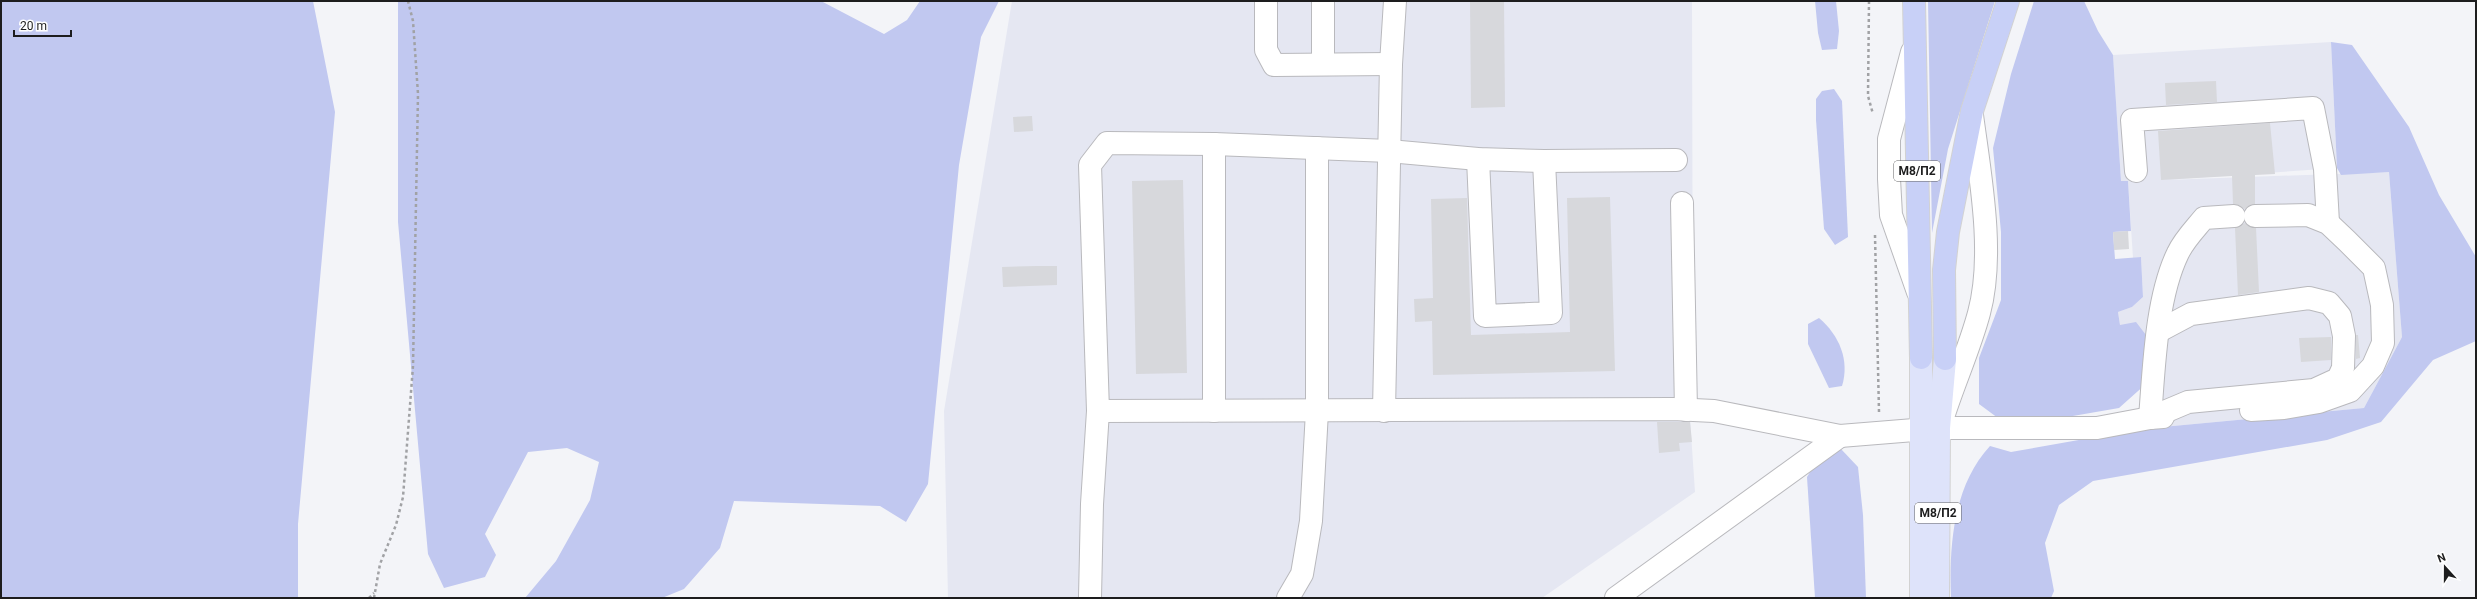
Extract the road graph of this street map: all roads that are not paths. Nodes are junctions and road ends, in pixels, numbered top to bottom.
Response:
1 (1266, 1) edge
2 (1323, 1) edge
3 (1395, 1) edge
4 (1914, 1) edge
5 (2008, 1) edge
6 (1324, 64) junction
7 (1391, 64) junction
8 (1972, 111) junction
9 (1214, 144) junction
10 (1317, 148) junction
11 (1390, 151) junction
12 (1478, 159) junction
13 (1676, 160) dead end
14 (1544, 161) junction
15 (2136, 171) dead end
16 (1682, 203) dead end
17 (2234, 216) dead end
18 (2255, 216) dead end
19 (2328, 223) junction
20 (2159, 331) junction
21 (1921, 358) joint
22 (1945, 359) joint
23 (1686, 410) junction
24 (1098, 411) junction
25 (1214, 411) junction
26 (1317, 411) junction
27 (1384, 411) junction
28 (2150, 418) junction
29 (1929, 429) junction
30 (1840, 436) junction
31 (1090, 598) edge
32 (1288, 598) edge
33 (1616, 598) edge
34 (1921, 598) edge
35 (1938, 598) edge

1 - 6 street
2 - 6 street
3 - 7 street
4 - 21 highway, М8/П2
5 - 8 highway, М8/П2
6 - 7 street
7 - 11 street
8 - 22 highway, М8/П2
8 - 29 street
9 - 10 street
9 - 24 street
9 - 25 street
10 - 11 street
10 - 26 street
11 - 12 street
11 - 27 street
12 - 14 street
12 - 14 street
13 - 14 street
15 - 19 street
16 - 23 street
17 - 20 street
18 - 19 street
19 - 28 street
20 - 28 street
20 - 28 street
21 - 29 main road, М8/П2
22 - 29 main road, М8/П2
23 - 27 street
23 - 30 street
24 - 25 street
24 - 31 street
25 - 26 street
26 - 27 street
26 - 32 street
28 - 29 street
29 - 30 street
29 - 34 main road, М8/П2
29 - 35 main road, М8/П2
30 - 33 street

